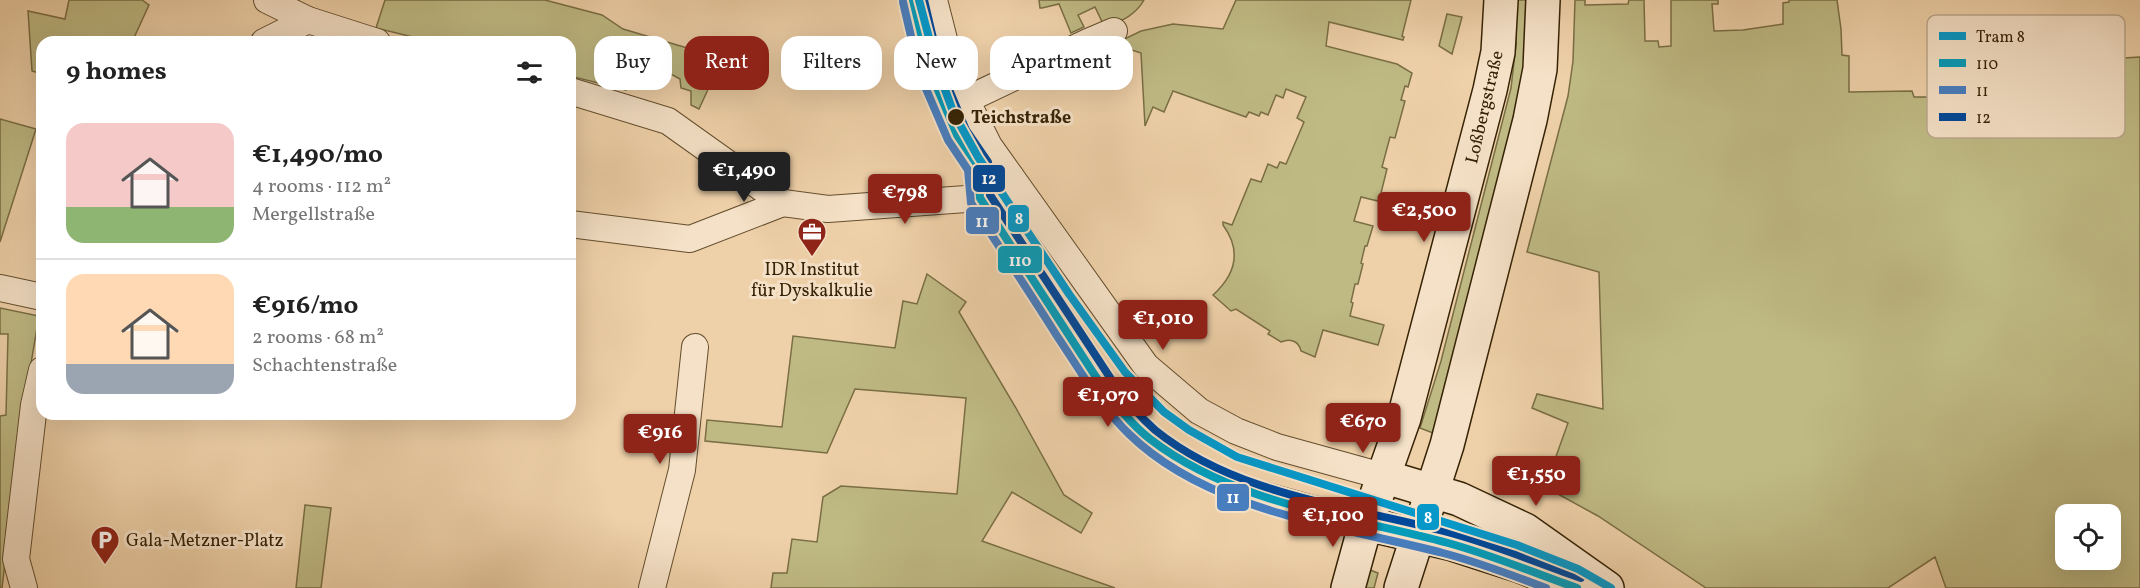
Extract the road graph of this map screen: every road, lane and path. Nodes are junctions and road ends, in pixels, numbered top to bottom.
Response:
1 (267, 0) edge
2 (934, 0) edge
3 (1501, 0) edge
4 (1543, 0) edge
5 (308, 21) junction
6 (1114, 31) dead end
7 (277, 36) edge
8 (357, 36) edge
9 (576, 93) edge
10 (966, 100) junction
11 (1011, 177) junction
12 (980, 198) junction
13 (783, 203) junction
14 (576, 225) edge
15 (0, 288) edge
16 (36, 296) edge
17 (695, 347) dead end
18 (36, 396) edge
19 (1383, 476) junction
20 (1432, 490) junction
21 (1367, 524) junction
22 (1418, 535) junction
23 (22, 581) edge
24 (652, 588) edge
25 (1348, 588) edge
26 (1401, 588) edge
27 (1577, 588) edge
28 (1606, 588) edge

1 - 5 street
2 - 10 street
3 - 19 main road, Loßbergstraße
4 - 20 main road
5 - 7 street
5 - 8 street
6 - 10 street
9 - 13 street
10 - 11 street
11 - 12 street
11 - 19 street
12 - 13 street
12 - 21 street
13 - 14 street
15 - 16 street
17 - 24 street
18 - 23 street
19 - 20 main road
19 - 21 main road, Loßbergstraße
20 - 22 main road
20 - 28 main road
21 - 22 main road
21 - 25 main road, Loßbergstraße
22 - 26 main road
22 - 27 main road

